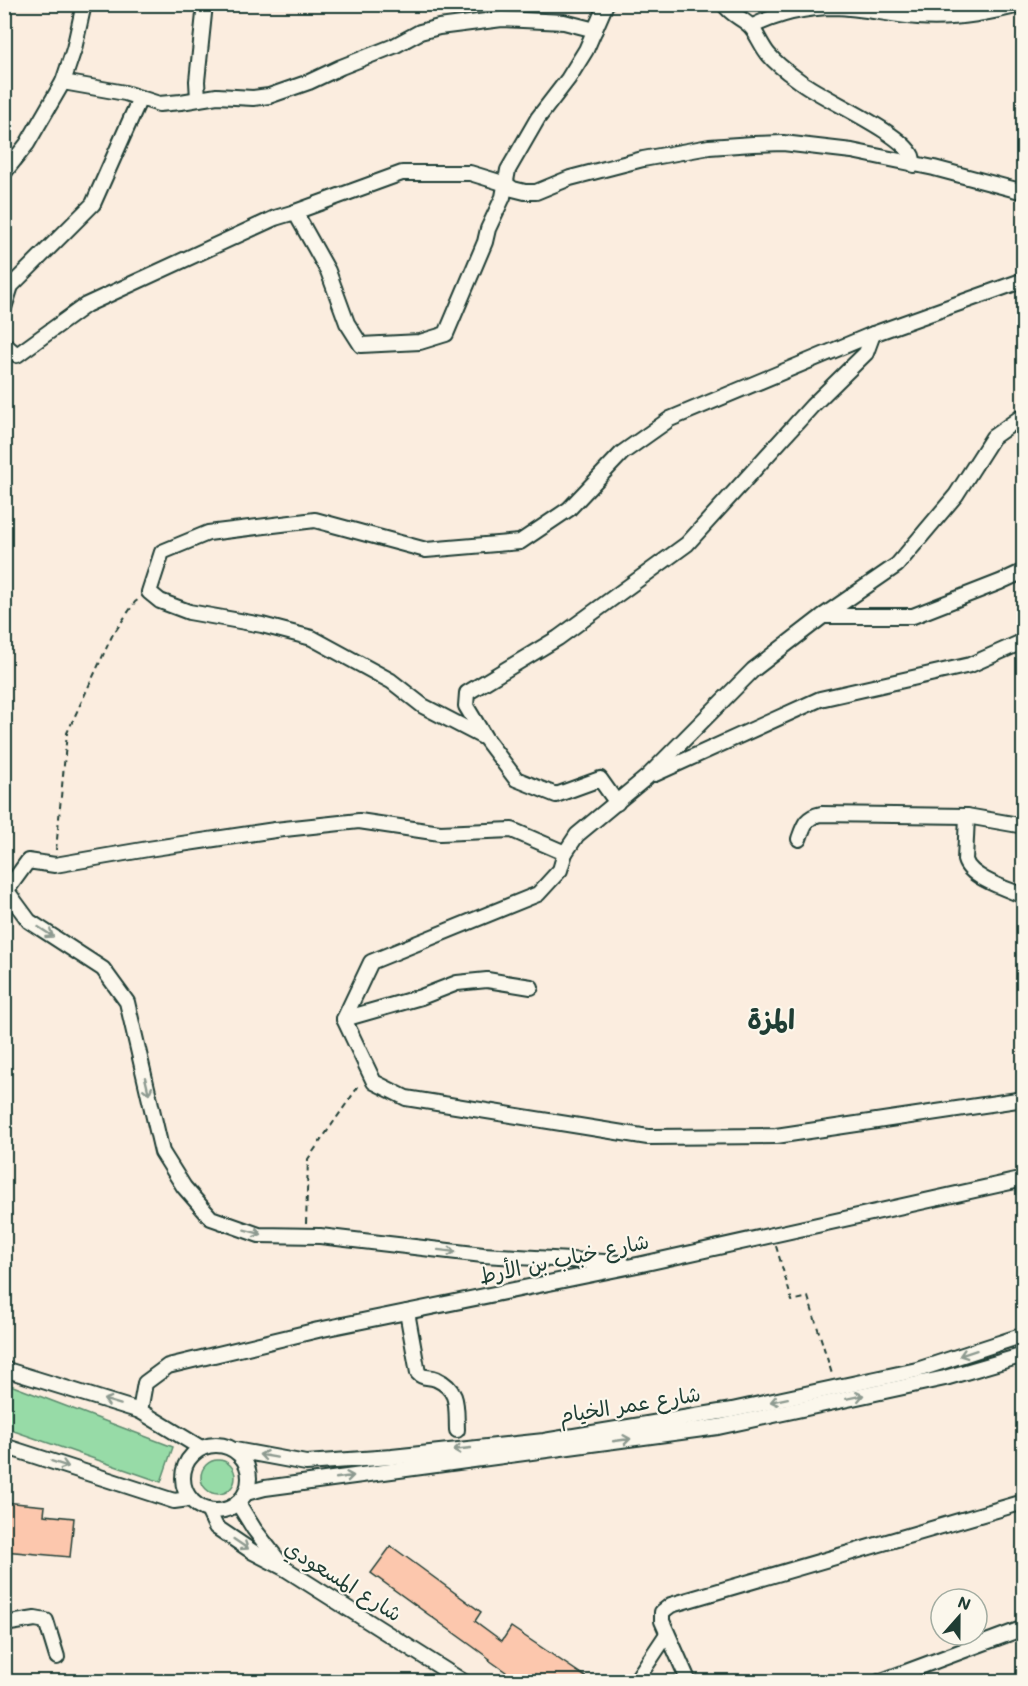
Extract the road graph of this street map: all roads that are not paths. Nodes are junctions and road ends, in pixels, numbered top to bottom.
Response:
1 (84, 4) edge
2 (205, 4) edge
3 (606, 4) edge
4 (724, 4) edge
5 (1023, 4) edge
6 (751, 27) junction
7 (595, 30) junction
8 (63, 82) junction
9 (140, 98) junction
10 (198, 99) junction
11 (914, 165) junction
12 (4, 173) edge
13 (506, 184) junction
14 (1023, 192) edge
15 (295, 212) junction
16 (1023, 280) edge
17 (4, 308) edge
18 (873, 334) junction
19 (4, 344) edge
20 (1023, 415) edge
21 (1023, 571) edge
22 (823, 616) junction
23 (1023, 640) edge
24 (485, 738) junction
25 (647, 777) junction
26 (616, 803) junction
27 (967, 816) junction
28 (1023, 826) edge
29 (799, 838) dead end
30 (565, 853) junction
31 (6, 889) edge
32 (1023, 896) edge
33 (531, 987) dead end
34 (344, 1019) junction
35 (1023, 1099) edge
36 (1023, 1179) edge
37 (642, 1264) junction
38 (407, 1312) junction
39 (1023, 1335) edge
40 (1023, 1355) edge
41 (4, 1369) edge
42 (140, 1411) junction
43 (457, 1430) dead end
44 (4, 1446) edge
45 (201, 1448) junction
46 (235, 1450) junction
47 (189, 1498) junction
48 (242, 1498) junction
49 (1023, 1502) edge
50 (208, 1510) junction
51 (284, 1568) junction
52 (4, 1624) edge
53 (1023, 1628) edge
54 (667, 1634) junction
55 (57, 1657) dead end
56 (464, 1682) edge
57 (635, 1682) edge
58 (689, 1682) edge
59 (879, 1682) edge

1 - 8 street
2 - 10 street
3 - 7 street
4 - 6 street
5 - 6 street
6 - 11 street
7 - 10 street
7 - 13 street
8 - 9 street
8 - 12 street
9 - 10 street
9 - 17 street
11 - 13 street
11 - 14 street
13 - 15 street
13 - 15 street
15 - 19 street
16 - 18 street
18 - 24 street
18 - 24 street
20 - 22 street
21 - 22 street
22 - 25 street
23 - 25 street
24 - 26 street
25 - 26 street
26 - 30 street
27 - 28 street
27 - 29 street
27 - 32 street
30 - 31 street
30 - 34 street
31 -> 37 street
33 - 34 street
34 - 35 street
36 - 37 street, شارع خباب بن الأرط
37 - 38 street, شارع خباب بن الأرط
38 - 42 street, شارع خباب بن الأرط
38 - 43 street
39 -> 46 street, شارع عمر الخيام
48 -> 40 street, شارع عمر الخيام
42 -> 41 street
42 - 45 street
44 -> 47 street
45 - 46 street
45 - 47 street
46 - 48 street
47 - 50 street
48 - 50 street
48 - 51 street
49 - 54 street
50 -> 51 street, شارع المسعودي
51 - 56 street, شارع المسعودي
52 - 55 street
53 - 59 street
54 - 57 street
54 - 58 street

